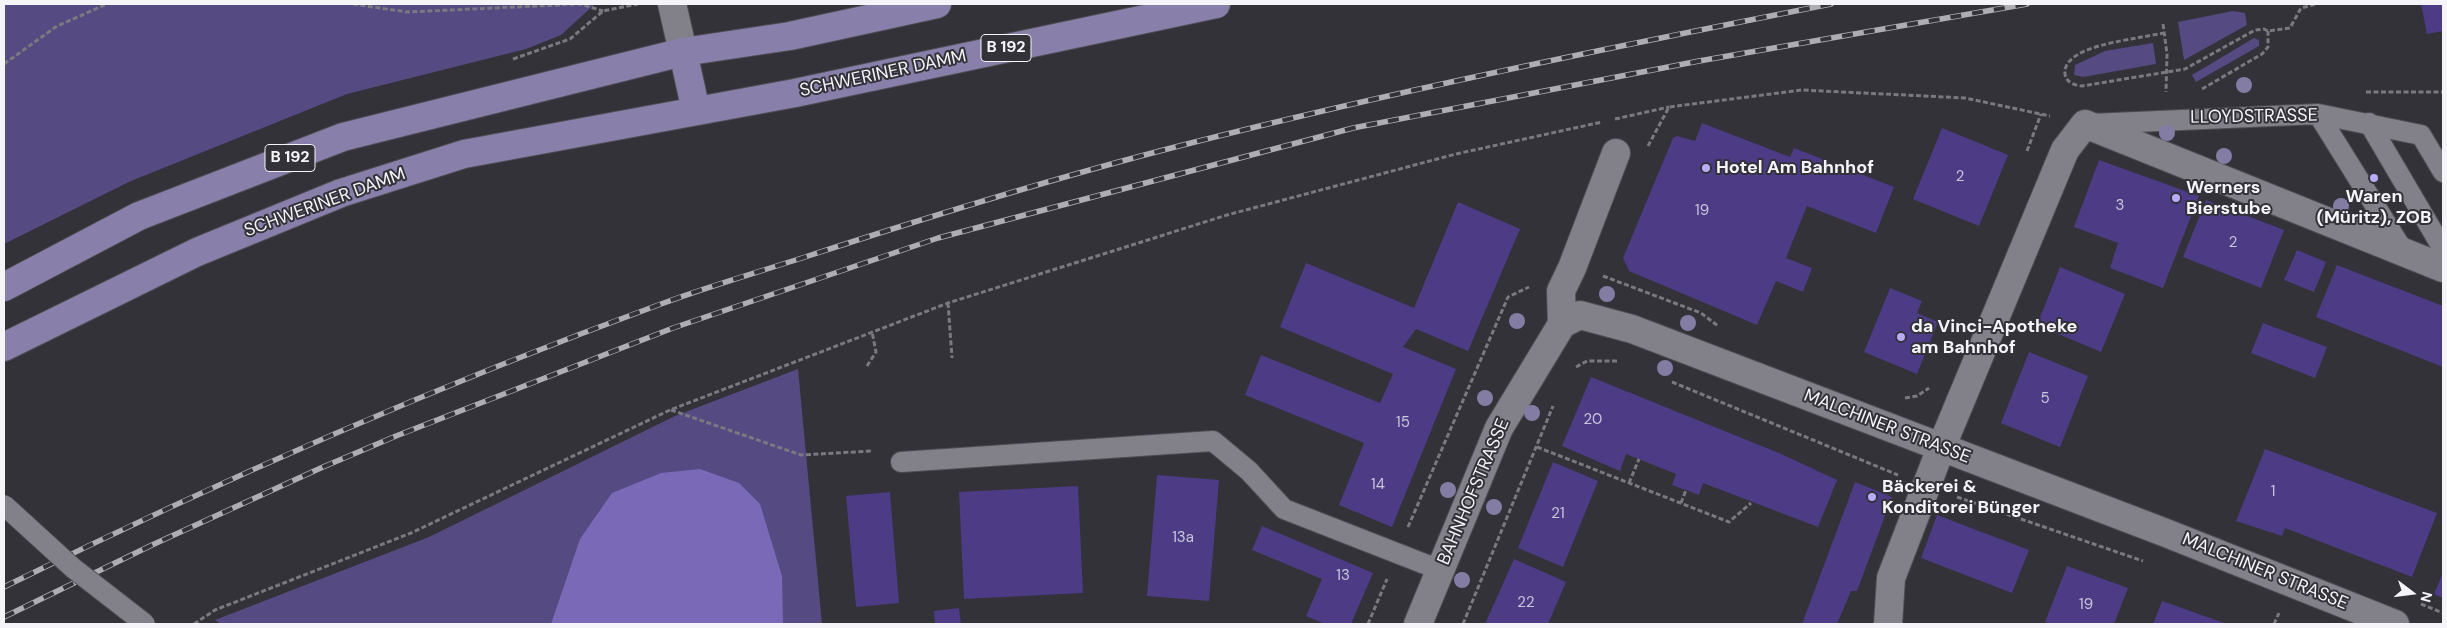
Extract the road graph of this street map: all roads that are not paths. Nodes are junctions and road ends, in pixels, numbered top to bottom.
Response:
1 (672, 4) edge
2 (937, 4) edge
3 (1216, 4) edge
4 (683, 52) junction
5 (696, 111) junction
6 (2318, 114) junction
7 (2369, 123) junction
8 (2085, 124) junction
9 (1616, 153) dead end
10 (2443, 172) edge
11 (2443, 249) edge
12 (2404, 252) junction
13 (2443, 268) edge
14 (4, 287) edge
15 (1562, 324) junction
16 (4, 347) edge
17 (1942, 448) junction
18 (900, 462) dead end
19 (4, 504) edge
20 (1440, 570) junction
21 (145, 624) edge
22 (1418, 624) edge
23 (1888, 624) edge
24 (2395, 624) edge

1 - 4 street
2 - 4 main road, B 192
3 - 5 main road, SCHWERINER DAMM / B 192
4 - 5 main road
4 - 14 main road, B 192
5 - 16 main road, SCHWERINER DAMM / B 192
6 - 7 lane, LLOYDSTRASSE
6 - 8 lane, LLOYDSTRASSE
6 - 12 lane
7 - 10 lane, LLOYDSTRASSE
7 - 11 lane
8 - 12 street
8 - 17 street
9 - 15 street
12 - 13 street
15 - 17 street, MALCHINER STRASSE
15 - 20 street, BAHNHOFSTRASSE
17 - 23 street
17 - 24 street, MALCHINER STRASSE
18 - 20 lane
19 - 21 lane, bridge
20 - 22 street, BAHNHOFSTRASSE

